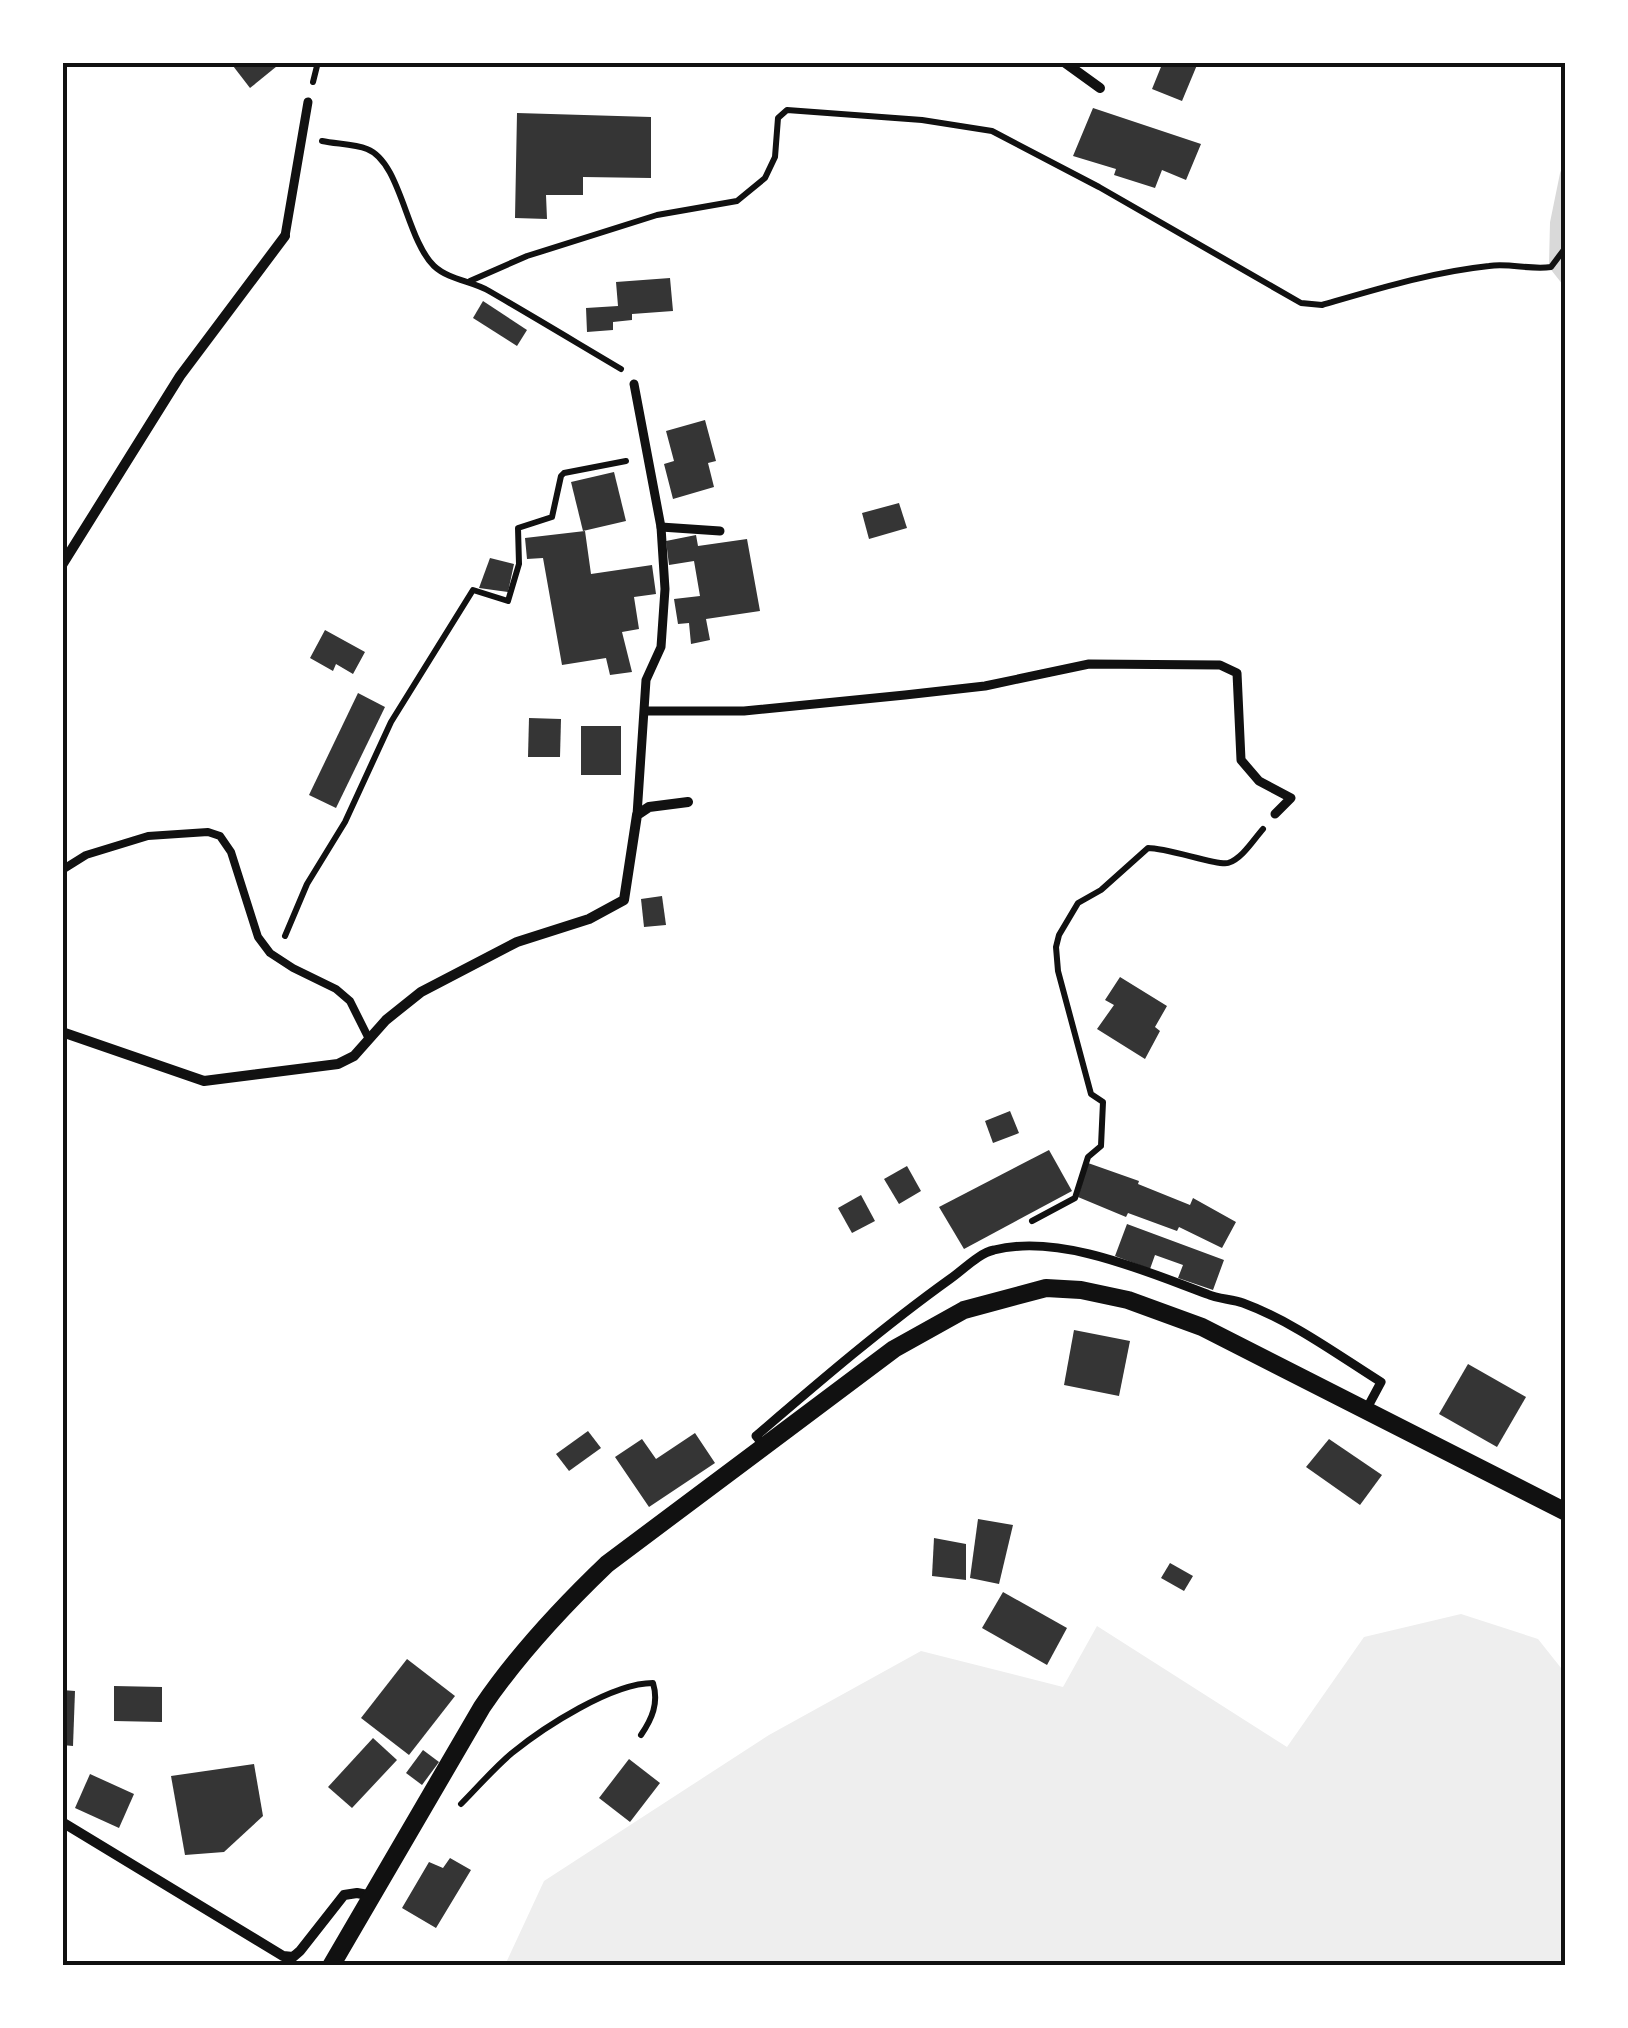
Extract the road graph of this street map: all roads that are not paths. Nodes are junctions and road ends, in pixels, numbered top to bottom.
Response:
1 (1064, 62) edge
2 (1100, 88) dead end
3 (308, 102) dead end
4 (285, 236) joint
5 (634, 384) road end
6 (661, 527) junction
7 (720, 531) dead end
8 (62, 565) edge
9 (645, 710) junction
10 (688, 802) dead end
11 (1275, 814) road end
12 (637, 815) junction
13 (62, 870) edge
14 (62, 1032) edge
15 (370, 1041) junction
16 (1366, 1410) junction
17 (765, 1447) junction
18 (1566, 1512) edge
19 (62, 1822) edge
20 (374, 1896) junction
21 (331, 1966) edge

1 - 2 street
3 - 4 street
4 - 8 street
5 - 6 street
6 - 7 street
6 - 9 street
9 - 11 street
9 - 12 street
10 - 12 street
12 - 15 street
13 - 15 lane
14 - 15 street
16 - 17 street
16 - 17 street
16 - 18 street
17 - 20 street
19 - 20 street
20 - 21 street

